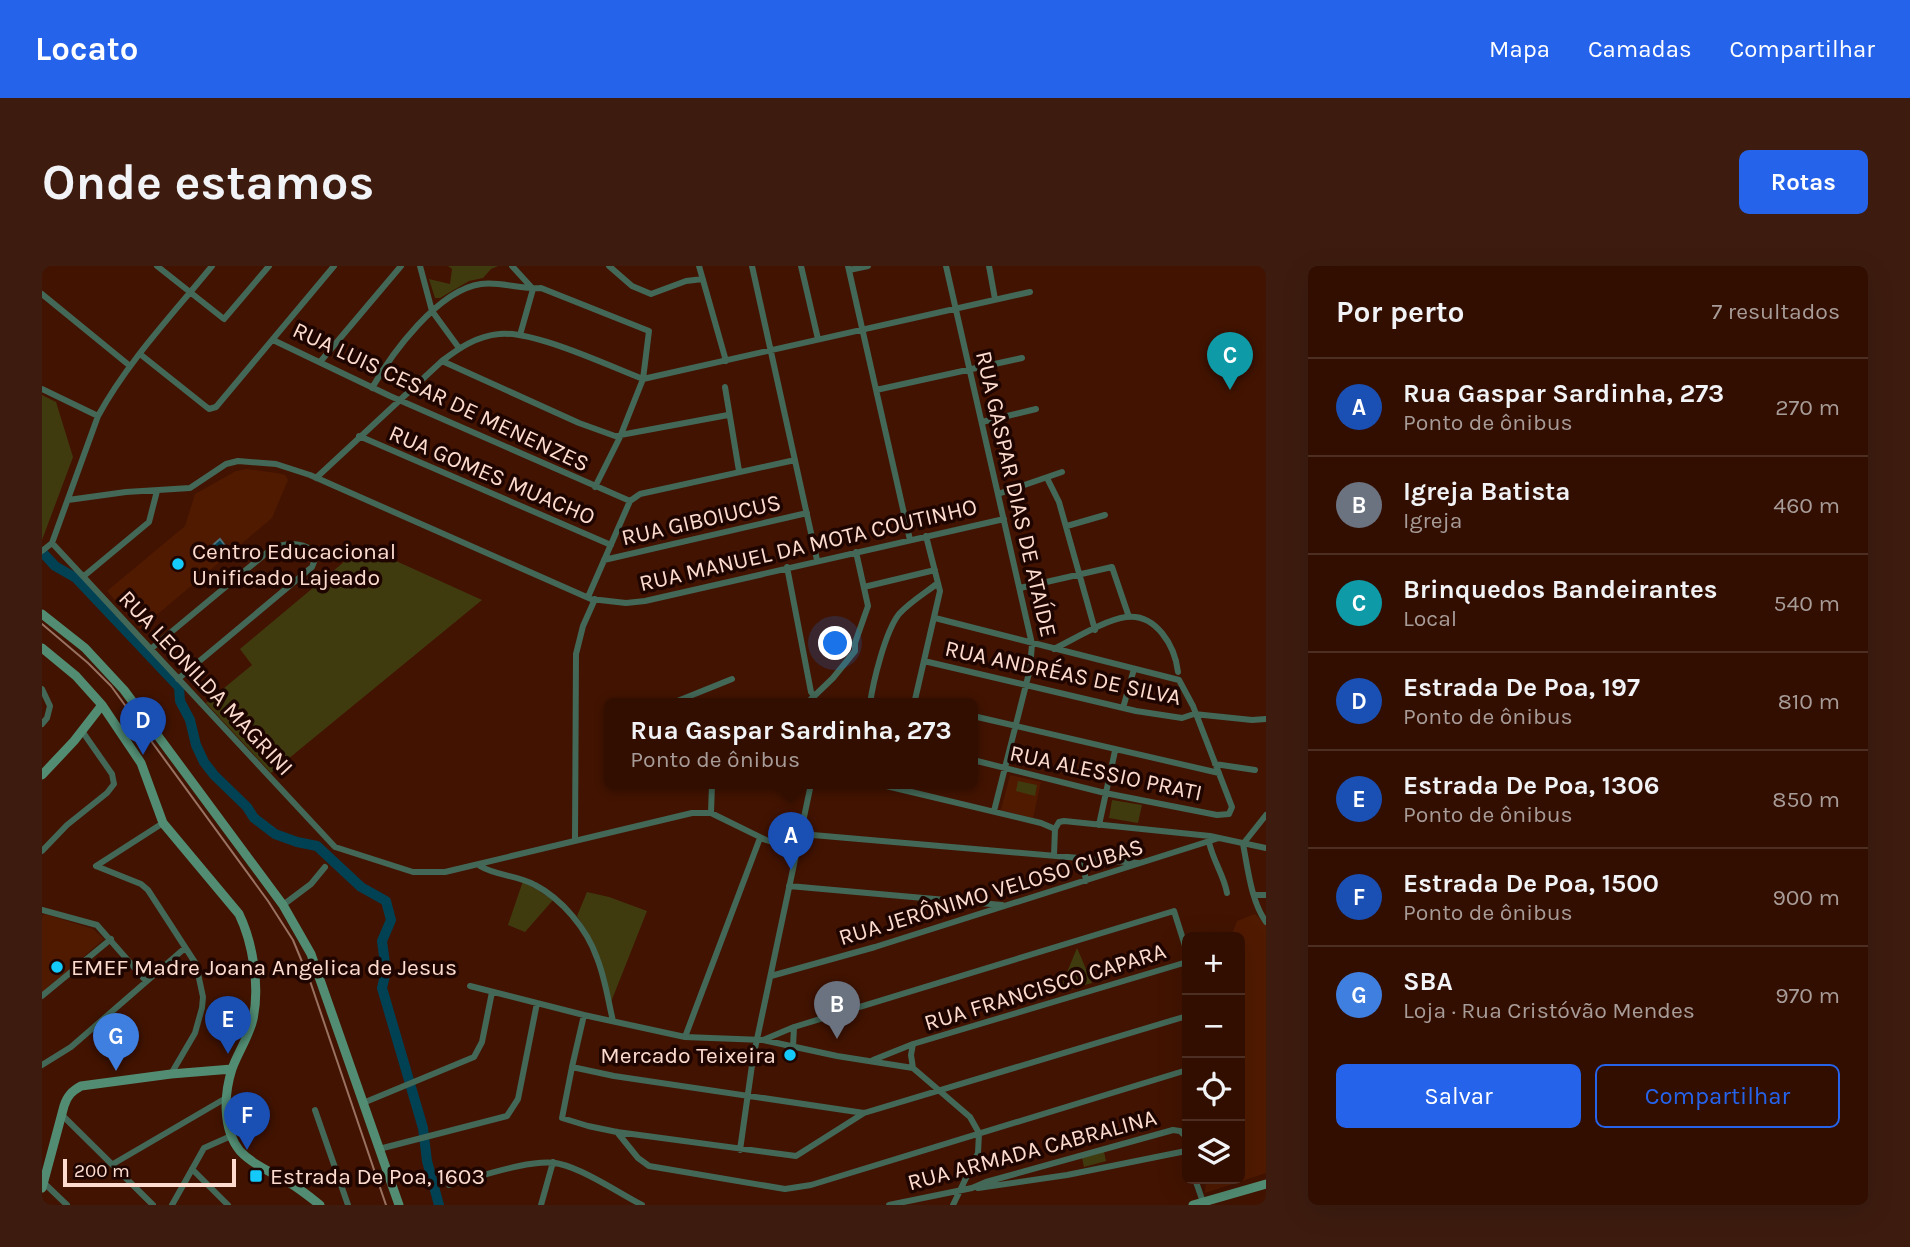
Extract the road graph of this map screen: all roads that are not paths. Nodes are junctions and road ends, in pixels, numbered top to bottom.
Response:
1 (157, 266) edge
2 (212, 266) edge
3 (269, 266) edge
4 (334, 266) edge
5 (401, 266) edge
6 (420, 266) edge
7 (512, 266) edge
8 (610, 266) edge
9 (699, 266) edge
10 (752, 266) edge
11 (801, 266) edge
12 (868, 266) edge
13 (946, 266) edge
14 (989, 266) edge
15 (849, 268) edge
16 (703, 279) junction
17 (533, 289) junction
18 (1030, 292) dead end
19 (190, 293) junction
20 (42, 294) edge
21 (995, 299) junction
22 (956, 308) junction
23 (432, 311) junction
24 (863, 328) junction
25 (520, 335) junction
26 (818, 339) junction
27 (273, 340) junction
28 (459, 348) junction
29 (771, 350) junction
30 (140, 354) junction
31 (1022, 358) dead end
32 (442, 361) junction
33 (726, 361) junction
34 (320, 362) junction
35 (131, 366) junction
36 (970, 369) junction
37 (643, 379) junction
38 (725, 387) dead end
39 (372, 388) junction
40 (42, 389) edge
41 (876, 390) junction
42 (399, 400) junction
43 (1036, 409) dead end
44 (728, 415) junction
45 (99, 416) junction
46 (982, 422) junction
47 (359, 436) junction
48 (620, 437) junction
49 (795, 460) junction
50 (739, 471) junction
51 (1062, 472) dead end
52 (316, 478) junction
53 (1047, 478) junction
54 (595, 487) junction
55 (157, 491) junction
56 (998, 494) junction
57 (68, 500) junction
58 (630, 501) junction
59 (807, 513) junction
60 (1105, 515) dead end
61 (1004, 519) junction
62 (1067, 526) junction
63 (926, 536) junction
64 (910, 540) junction
65 (611, 545) junction
66 (47, 547) edge
67 (856, 551) junction
68 (604, 560) junction
69 (817, 560) junction
70 (787, 567) junction
71 (935, 570) junction
72 (1078, 573) junction
73 (83, 576) junction
74 (938, 583) junction
75 (864, 587) junction
76 (1020, 588) junction
77 (591, 598) junction
78 (42, 614) edge
79 (1129, 617) junction
80 (934, 618) junction
81 (1095, 630) junction
82 (1032, 644) junction
83 (42, 648) edge
84 (152, 648) junction
85 (1053, 649) junction
86 (924, 661) junction
87 (1133, 669) junction
88 (1179, 676) junction
89 (178, 679) junction
90 (732, 679) dead end
91 (1025, 686) junction
92 (42, 690) edge
93 (814, 696) joint
94 (685, 698) edge
95 (871, 698) edge
96 (915, 698) edge
97 (102, 705) junction
98 (1123, 708) junction
99 (1194, 714) junction
100 (978, 717) edge
101 (1266, 719) edge
102 (42, 724) edge
103 (1016, 727) junction
104 (82, 731) junction
105 (1115, 751) junction
106 (978, 761) edge
107 (1215, 764) junction
108 (1005, 768) junction
109 (1255, 770) dead end
110 (1219, 773) junction
111 (42, 775) edge
112 (712, 789) edge
113 (810, 789) edge
114 (907, 789) edge
115 (1105, 793) junction
116 (994, 811) junction
117 (711, 813) junction
118 (1266, 815) edge
119 (163, 823) junction
120 (1098, 825) junction
121 (1055, 828) junction
122 (801, 834) junction
123 (760, 838) junction
124 (1219, 838) junction
125 (575, 841) junction
126 (1209, 842) junction
127 (1243, 844) junction
128 (1266, 848) edge
129 (797, 850) junction
130 (42, 851) edge
131 (1054, 855) junction
132 (1082, 858) junction
133 (1141, 864) junction
134 (480, 866) junction
135 (325, 867) dead end
136 (1086, 881) junction
137 (789, 886) junction
138 (1227, 893) dead end
139 (1254, 895) junction
140 (1266, 895) edge
141 (283, 905) junction
142 (1007, 905) junction
143 (42, 910) edge
144 (1266, 922) edge
145 (1182, 936) edge
146 (111, 939) junction
147 (185, 948) junction
148 (1182, 963) edge
149 (771, 976) junction
150 (146, 981) junction
151 (470, 986) dead end
152 (492, 992) junction
153 (42, 996) edge
154 (537, 1003) junction
155 (584, 1015) junction
156 (1182, 1018) edge
157 (613, 1021) junction
158 (794, 1027) junction
159 (685, 1037) junction
160 (760, 1040) junction
161 (913, 1044) junction
162 (793, 1047) junction
163 (872, 1060) junction
164 (42, 1065) edge
165 (572, 1067) junction
166 (913, 1068) junction
167 (232, 1069) junction
168 (1182, 1072) edge
169 (171, 1074) junction
170 (939, 1091) junction
171 (747, 1096) junction
172 (226, 1098) junction
173 (363, 1103) junction
174 (315, 1110) dead end
175 (864, 1113) junction
176 (61, 1114) junction
177 (617, 1132) junction
178 (979, 1133) junction
179 (1182, 1133) edge
180 (231, 1136) junction
181 (379, 1149) junction
182 (740, 1150) junction
183 (1182, 1153) edge
184 (553, 1162) junction
185 (113, 1164) junction
186 (192, 1169) junction
187 (42, 1181) edge
188 (1196, 1184) edge
189 (1266, 1184) edge
190 (449, 1185) dead end
191 (42, 1188) edge
192 (972, 1188) junction
193 (959, 1191) junction
194 (1198, 1204) edge
195 (67, 1205) edge
196 (153, 1205) edge
197 (172, 1205) edge
198 (228, 1205) edge
199 (320, 1205) edge
200 (348, 1205) edge
201 (399, 1205) edge
202 (541, 1205) edge
203 (642, 1205) edge
204 (889, 1205) edge
205 (953, 1205) edge

1 - 19 street
2 - 19 street
3 - 19 street
4 - 27 street
5 - 34 street
6 - 23 street
7 - 17 street
8 - 16 street
9 - 16 street
10 - 29 street
11 - 26 street
12 - 15 street
13 - 22 street, RUA GASPAR DIAS DE ATAÍDE
14 - 21 street
15 - 24 street
16 - 33 street
17 - 23 street
17 - 25 street
17 - 37 street
18 - 21 street
19 - 30 street
20 - 35 street
21 - 22 street
22 - 24 street
22 - 36 street, RUA GASPAR DIAS DE ATAÍDE
23 - 28 street
23 - 39 street
24 - 26 street
24 - 41 street
25 - 28 street
25 - 37 street
26 - 29 street
27 - 30 street
27 - 34 street, RUA LUIS CESAR DE MENENZES
28 - 32 street
29 - 33 street
29 - 49 street
30 - 35 street
31 - 36 street
32 - 42 street
32 - 48 street
33 - 37 street
34 - 39 street, RUA LUIS CESAR DE MENENZES
35 - 45 street
36 - 41 street
36 - 46 street, RUA GASPAR DIAS DE ATAÍDE
37 - 48 street
38 - 44 street
39 - 42 street, RUA LUIS CESAR DE MENENZES
40 - 45 street
41 - 64 street
42 - 47 street
42 - 54 street, RUA LUIS CESAR DE MENENZES
43 - 46 street
44 - 48 street
44 - 50 street
45 - 57 street
46 - 56 street, RUA GASPAR DIAS DE ATAÍDE
47 - 52 street
47 - 65 street, RUA GOMES MUACHO
48 - 54 street
49 - 50 street
49 - 59 street
50 - 58 street
51 - 53 street
52 - 55 street, RUA MANUEL DA MOTA COUTINHO
52 - 77 street, RUA MANUEL DA MOTA COUTINHO
53 - 56 street
53 - 62 street
54 - 58 street, RUA LUIS CESAR DE MENENZES
55 - 57 street, RUA MANUEL DA MOTA COUTINHO
55 - 73 street
56 - 61 street, RUA GASPAR DIAS DE ATAÍDE
57 - 66 street
58 - 65 street
59 - 68 street, RUA GIBOIUCUS
59 - 69 street
60 - 62 street
61 - 63 street, RUA MANUEL DA MOTA COUTINHO
61 - 76 street, RUA GASPAR DIAS DE ATAÍDE
62 - 72 street
63 - 64 street, RUA MANUEL DA MOTA COUTINHO
63 - 71 street
64 - 67 street, RUA MANUEL DA MOTA COUTINHO
65 - 68 street
66 - 73 street, RUA LEONILDA MAGRINI
67 - 69 street, RUA MANUEL DA MOTA COUTINHO
67 - 75 street
68 - 77 street
69 - 70 street, RUA MANUEL DA MOTA COUTINHO
70 - 77 street, RUA MANUEL DA MOTA COUTINHO
70 - 93 street
71 - 74 street
71 - 75 street
72 - 76 street
72 - 79 street
72 - 81 street
73 - 84 street, RUA LEONILDA MAGRINI
74 - 80 street
74 - 95 street
75 - 93 street
76 - 82 street, RUA GASPAR DIAS DE ATAÍDE
77 - 125 street
78 - 141 main road
79 - 81 street
79 - 88 street
80 - 82 street
80 - 86 street
81 - 85 street
82 - 85 street
82 - 91 street, RUA GASPAR DIAS DE ATAÍDE
83 - 97 main road
84 - 89 street, RUA LEONILDA MAGRINI
84 - 89 street
85 - 87 street
86 - 91 street, RUA ANDRÉAS DE SILVA
86 - 96 street
87 - 88 street
87 - 98 street
88 - 99 street
89 - 134 street, RUA LEONILDA MAGRINI
90 - 94 street
91 - 98 street, RUA ANDRÉAS DE SILVA
91 - 103 street, RUA GASPAR DIAS DE ATAÍDE
92 - 102 street
97 - 104 main road
97 - 119 main road
98 - 99 street, RUA ANDRÉAS DE SILVA
99 - 101 street, RUA ANDRÉAS DE SILVA
99 - 107 street
100 - 103 street
103 - 105 street
103 - 108 street, RUA GASPAR DIAS DE ATAÍDE
104 - 111 main road
104 - 130 street
105 - 110 street
105 - 115 street
106 - 108 street, RUA ALESSIO PRATI
107 - 109 street
107 - 110 street
108 - 115 street, RUA ALESSIO PRATI
108 - 116 street, RUA GASPAR DIAS DE ATAÍDE
110 - 115 street, RUA ALESSIO PRATI
112 - 117 street
113 - 122 street
114 - 116 street
115 - 120 street
116 - 121 street
117 - 123 street
117 - 125 street
118 - 127 street
119 - 147 street
119 - 167 main road
120 - 121 street
120 - 124 street
121 - 131 street
122 - 129 street
122 - 131 street
123 - 129 street
123 - 159 street
124 - 126 street, RUA JERÔNIMO VELOSO CUBAS
124 - 127 street
125 - 134 street
126 - 133 street, RUA JERÔNIMO VELOSO CUBAS
126 - 138 street
127 - 128 street
127 - 139 street
129 - 137 street
131 - 132 street
132 - 133 street
132 - 136 street
133 - 136 street, RUA JERÔNIMO VELOSO CUBAS
134 - 157 street
135 - 141 street
136 - 142 street, RUA JERÔNIMO VELOSO CUBAS
137 - 142 street
137 - 149 street
139 - 140 street
139 - 144 street
141 - 173 main road
142 - 149 street, RUA JERÔNIMO VELOSO CUBAS
143 - 146 street
145 - 158 street
146 - 150 street
146 - 153 street
147 - 150 street
147 - 169 street
148 - 161 street, RUA FRANCISCO CAPARA
149 - 160 street
150 - 164 street
151 - 152 street
152 - 154 street
152 - 173 street
154 - 155 street
154 - 181 street
155 - 157 street
155 - 165 street
156 - 170 street
157 - 159 street
158 - 160 street
158 - 162 street
159 - 160 street
160 - 162 street
160 - 171 street
161 - 163 street, RUA FRANCISCO CAPARA
161 - 166 street, RUA FRANCISCO CAPARA
162 - 163 street
163 - 166 street
165 - 171 street
165 - 177 street
166 - 170 street
167 - 169 main road
167 - 172 main road
168 - 178 street
169 - 176 main road
170 - 175 street
170 - 178 street
171 - 175 street
171 - 182 street
172 - 180 main road
172 - 185 street
173 - 181 main road
174 - 200 street
175 - 182 street
176 - 185 street
176 - 187 main road
177 - 178 street
177 - 182 street
178 - 193 street
179 - 192 street, RUA ARMADA CABRALINA
180 - 186 street
180 - 199 main road
181 - 201 main road
183 - 192 street
184 - 190 street
184 - 202 street
184 - 203 street
185 - 196 street
186 - 197 street
186 - 198 street
187 - 191 main road
187 - 195 street
188 - 194 street
189 - 194 main road
192 - 193 street, RUA ARMADA CABRALINA
193 - 204 street, RUA ARMADA CABRALINA
193 - 205 street

